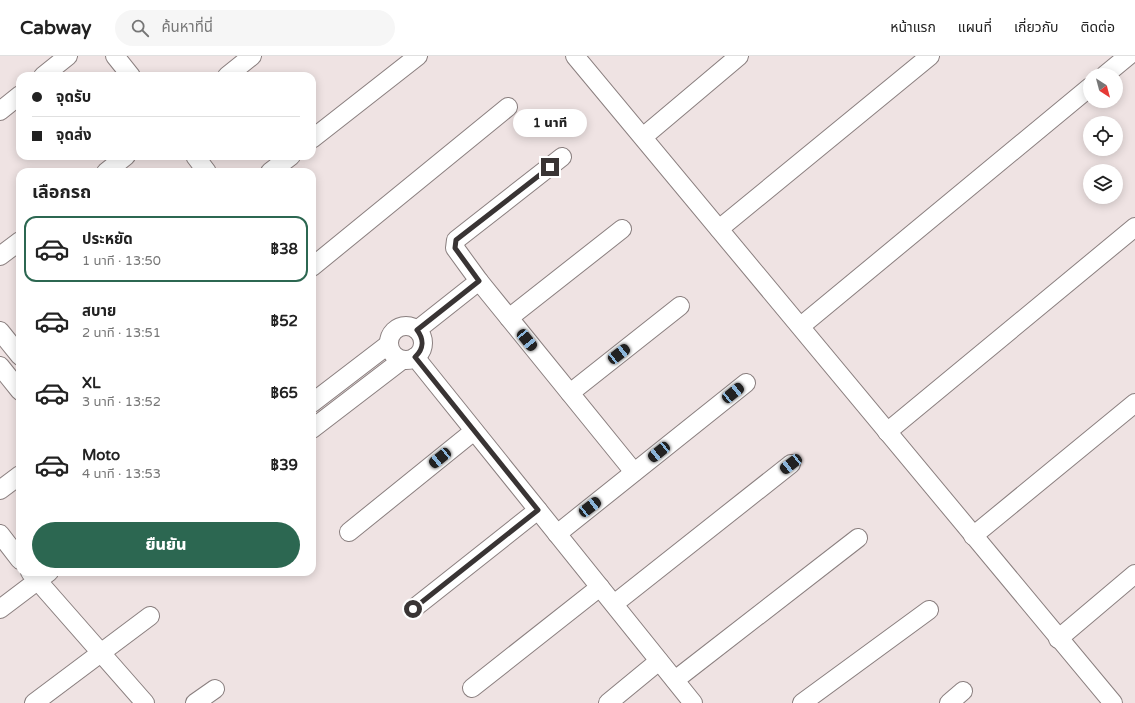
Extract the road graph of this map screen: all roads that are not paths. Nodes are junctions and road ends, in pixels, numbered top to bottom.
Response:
1 (68, 56) edge
2 (115, 56) edge
3 (252, 56) edge
4 (418, 56) edge
5 (575, 56) edge
6 (739, 56) edge
7 (930, 56) edge
8 (1128, 56) edge
9 (1113, 68) edge
10 (48, 72) edge
11 (128, 72) edge
12 (232, 72) edge
13 (1083, 94) edge
14 (16, 98) edge
15 (508, 107) dead end
16 (0, 111) edge
17 (316, 136) edge
18 (643, 137) junction
19 (562, 157) dead end
20 (121, 160) edge
21 (286, 160) edge
22 (111, 168) edge
23 (275, 168) edge
24 (1135, 227) edge
25 (622, 229) dead end
26 (719, 229) junction
27 (16, 244) edge
28 (0, 256) edge
29 (316, 264) edge
30 (479, 281) junction
31 (680, 306) dead end
32 (509, 318) junction
33 (800, 326) junction
34 (417, 330) junction
35 (0, 331) edge
36 (389, 344) junction
37 (16, 351) edge
38 (408, 358) junction
39 (0, 366) edge
40 (746, 383) dead end
41 (16, 386) edge
42 (570, 393) junction
43 (316, 400) edge
44 (1135, 403) edge
45 (316, 426) edge
46 (474, 431) junction
47 (887, 432) junction
48 (791, 464) dead end
49 (634, 472) junction
50 (16, 478) edge
51 (0, 490) edge
52 (538, 510) junction
53 (349, 532) dead end
54 (0, 534) edge
55 (557, 534) junction
56 (973, 536) junction
57 (858, 538) dead end
58 (16, 555) edge
59 (1135, 574) edge
60 (37, 576) edge
61 (39, 576) edge
62 (600, 587) junction
63 (614, 604) junction
64 (0, 609) edge
65 (413, 609) dead end
66 (929, 610) dead end
67 (150, 616) dead end
68 (1058, 639) junction
69 (101, 653) junction
70 (659, 661) junction
71 (674, 680) junction
72 (472, 688) dead end
73 (214, 689) dead end
74 (963, 691) dead end
75 (34, 703) edge
76 (145, 703) edge
77 (195, 703) edge
78 (608, 703) edge
79 (693, 703) edge
80 (802, 703) edge
81 (948, 703) edge
82 (1113, 703) edge

1 - 10 street
2 - 11 street
3 - 12 street
4 - 17 street
5 - 18 street
6 - 18 street
7 - 26 street
8 - 9 street
13 - 33 street
14 - 16 street
15 - 29 street
18 - 26 street
19 - 30 street
20 - 22 street
21 - 23 street
24 - 47 street
25 - 32 street
26 - 33 street
27 - 28 street
30 - 32 street
30 - 34 street
31 - 42 street
32 - 42 street
33 - 47 street
34 - 36 street
34 - 38 street
35 - 37 street
36 - 38 street
36 - 43 street
38 - 45 street
38 - 46 street
39 - 41 street
40 - 49 street
42 - 49 street
44 - 56 street
46 - 52 street
46 - 53 street
47 - 56 street
48 - 63 street
49 - 55 street
50 - 51 street
52 - 55 street
52 - 65 street
54 - 58 street
55 - 62 street
56 - 68 street
57 - 71 street
59 - 68 street
60 - 64 street
61 - 69 street
62 - 63 street
62 - 72 street
63 - 70 street
66 - 80 street
67 - 69 street
68 - 82 street
69 - 75 street
69 - 76 street
70 - 71 street
70 - 78 street
71 - 79 street
73 - 77 street
74 - 81 street

